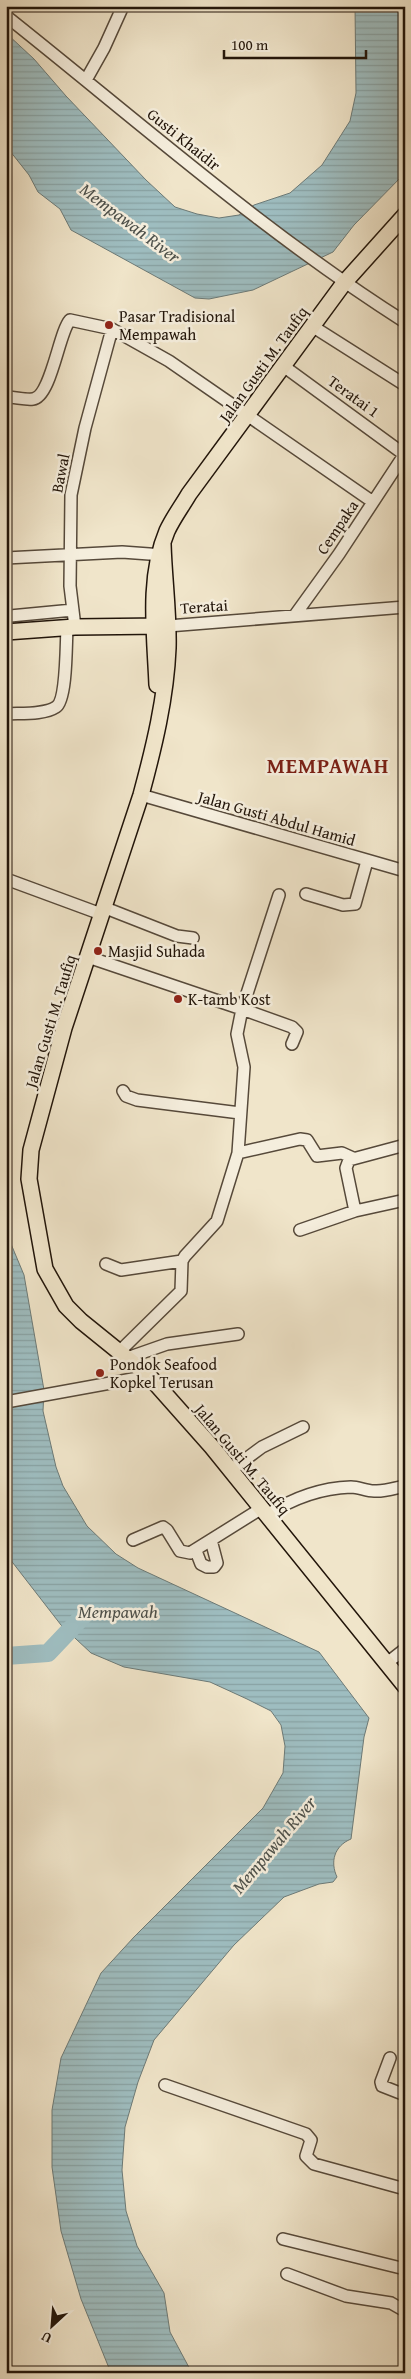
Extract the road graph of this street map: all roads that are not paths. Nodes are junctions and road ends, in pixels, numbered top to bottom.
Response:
1 (123, 6) edge
2 (6, 16) edge
3 (86, 80) junction
4 (405, 215) edge
5 (344, 283) junction
6 (405, 322) edge
7 (312, 326) junction
8 (112, 329) junction
9 (282, 365) junction
10 (405, 385) edge
11 (6, 397) edge
12 (247, 415) junction
13 (405, 455) edge
14 (373, 502) junction
15 (162, 551) junction
16 (70, 554) junction
17 (6, 558) edge
18 (405, 607) edge
19 (73, 610) junction
20 (295, 615) junction
21 (10, 616) dead end
22 (161, 626) junction
23 (71, 628) junction
24 (6, 632) edge
25 (6, 714) edge
26 (141, 795) junction
27 (367, 861) junction
28 (405, 871) edge
29 (6, 879) edge
30 (306, 894) dead end
31 (279, 895) dead end
32 (102, 910) junction
33 (193, 938) dead end
34 (88, 957) junction
35 (242, 1009) junction
36 (292, 1044) dead end
37 (123, 1092) dead end
38 (240, 1113) junction
39 (405, 1145) edge
40 (238, 1153) junction
41 (353, 1158) junction
42 (405, 1200) edge
43 (355, 1212) junction
44 (300, 1230) dead end
45 (182, 1261) junction
46 (106, 1264) dead end
47 (238, 1334) dead end
48 (123, 1355) junction
49 (149, 1376) junction
50 (6, 1402) edge
51 (303, 1427) dead end
52 (231, 1470) junction
53 (405, 1486) edge
54 (265, 1512) junction
55 (133, 1540) dead end
56 (211, 1540) junction
57 (196, 1551) junction
58 (405, 1649) edge
59 (386, 1663) junction
60 (405, 1686) edge
61 (390, 2058) dead end
62 (164, 2085) dead end
63 (405, 2095) edge
64 (405, 2189) edge
65 (283, 2239) dead end
66 (405, 2269) edge
67 (287, 2274) dead end
68 (405, 2312) edge

1 - 3 street
2 - 3 street, Gusti Khaidir
3 - 5 street, Gusti Khaidir
4 - 5 main road, Jalan Gusti M. Taufiq
5 - 6 street, Gusti Khaidir
5 - 7 main road, Jalan Gusti M. Taufiq
7 - 9 main road, Jalan Gusti M. Taufiq
7 - 10 street
8 - 11 street
8 - 12 street
8 - 16 street, Bawal
9 - 12 main road, Jalan Gusti M. Taufiq
9 - 13 street, Teratai 1
12 - 14 street
12 - 15 main road, Jalan Gusti M. Taufiq
13 - 14 street, Cempaka
14 - 20 street, Cempaka
15 - 16 street
15 - 22 main road, Jalan Gusti M. Taufiq
16 - 17 street
16 - 19 street, Bawal
18 - 20 street, Teratai
19 - 21 street
19 - 23 street, Bawal
20 - 22 street, Teratai
22 - 23 main road, Teratai
22 - 26 main road, Jalan Gusti M. Taufiq
23 - 24 main road, Teratai
23 - 25 street, Bawal
26 - 27 street, Jalan Gusti Abdul Hamid
26 - 32 main road, Jalan Gusti M. Taufiq
27 - 28 street, Jalan Gusti Abdul Hamid
27 - 30 street
29 - 32 street
31 - 35 street
32 - 33 street
32 - 34 main road, Jalan Gusti M. Taufiq
34 - 35 street
34 - 48 main road, Jalan Gusti M. Taufiq
35 - 36 street
35 - 38 street
37 - 38 street
38 - 40 street
39 - 41 street
40 - 41 street
40 - 45 street
41 - 43 street
42 - 43 street
43 - 44 street
45 - 46 street
45 - 48 street
47 - 48 street
48 - 49 main road, Jalan Gusti M. Taufiq
49 - 50 street
49 - 52 main road, Jalan Gusti M. Taufiq
51 - 52 street
52 - 54 main road, Jalan Gusti M. Taufiq
53 - 54 street
54 - 56 street
54 - 59 main road, Jalan Gusti M. Taufiq
55 - 57 street
56 - 57 street
56 - 57 street
58 - 59 street
59 - 60 main road, Jalan Gusti M. Taufiq
61 - 63 street
62 - 64 street
65 - 66 street
67 - 68 street

